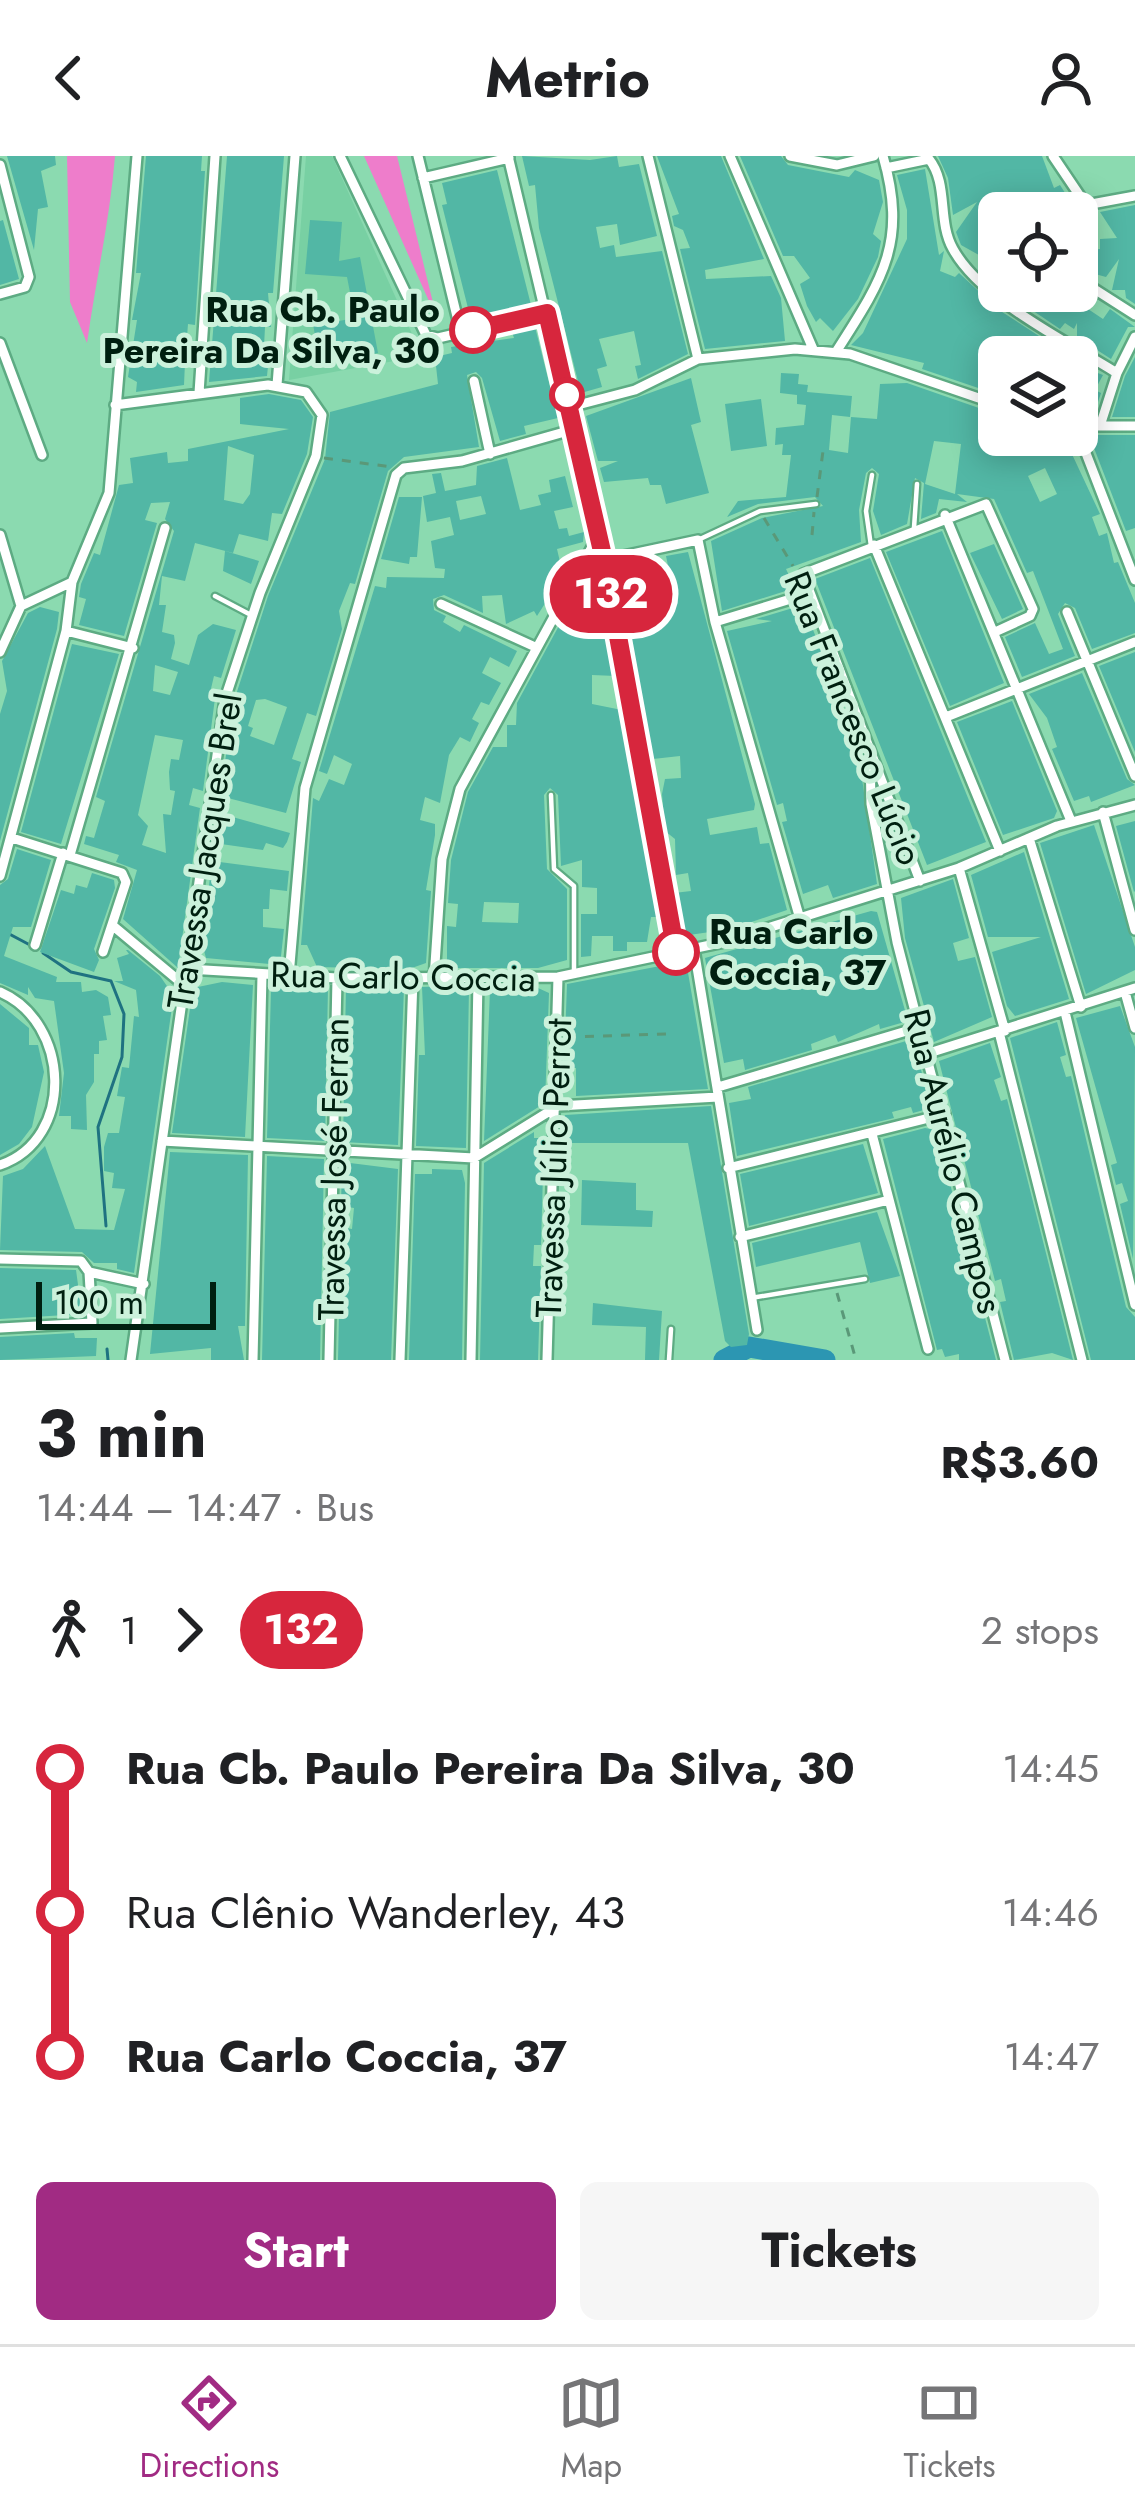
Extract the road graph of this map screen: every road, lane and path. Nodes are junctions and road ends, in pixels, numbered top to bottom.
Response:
1 (137, 156) edge
2 (215, 156) edge
3 (295, 156) edge
4 (340, 156) edge
5 (418, 156) edge
6 (648, 156) edge
7 (730, 156) edge
8 (874, 156) edge
9 (883, 156) edge
10 (1053, 156) edge
11 (508, 157) edge
12 (794, 157) edge
13 (0, 165) edge
14 (886, 169) junction
15 (423, 178) junction
16 (1135, 196) edge
17 (6, 211) edge
18 (1098, 292) edge
19 (0, 294) edge
20 (547, 313) junction
21 (1135, 316) edge
22 (461, 333) junction
23 (1135, 337) edge
24 (0, 343) edge
25 (813, 349) junction
26 (836, 352) junction
27 (698, 359) junction
28 (1117, 373) junction
29 (474, 380) dead end
30 (277, 385) junction
31 (199, 393) junction
32 (978, 398) edge
33 (115, 405) junction
34 (570, 407) junction
35 (1100, 426) joint
36 (1135, 426) edge
37 (575, 429) junction
38 (823, 451) dead end
39 (490, 454) junction
40 (42, 455) dead end
41 (1088, 456) edge
42 (316, 457) junction
43 (404, 468) junction
44 (872, 475) dead end
45 (917, 484) dead end
46 (815, 504) junction
47 (760, 511) junction
48 (945, 515) junction
49 (165, 528) dead end
50 (914, 528) junction
51 (812, 535) dead end
52 (0, 536) edge
53 (598, 536) junction
54 (698, 540) junction
55 (873, 545) junction
56 (604, 560) junction
57 (802, 574) junction
58 (1135, 580) edge
59 (72, 582) junction
60 (807, 594) junction
61 (215, 596) dead end
62 (441, 604) dead end
63 (21, 606) junction
64 (1067, 612) dead end
65 (251, 615) junction
66 (715, 622) junction
67 (66, 631) junction
68 (995, 632) junction
69 (1135, 642) edge
70 (533, 646) junction
71 (134, 648) junction
72 (0, 652) edge
73 (1088, 661) junction
74 (1018, 688) junction
75 (946, 717) junction
76 (870, 751) junction
77 (1135, 776) edge
78 (551, 795) dead end
79 (1135, 805) edge
80 (1102, 812) junction
81 (1070, 821) junction
82 (12, 838) junction
83 (1029, 838) junction
84 (1000, 850) junction
85 (67, 854) junction
86 (958, 868) junction
87 (0, 876) edge
88 (920, 881) junction
89 (887, 892) junction
90 (1131, 900) edge
91 (800, 919) junction
92 (112, 925) junction
93 (1135, 930) edge
94 (35, 945) dead end
95 (694, 949) junction
96 (103, 952) dead end
97 (676, 952) junction
98 (188, 969) junction
99 (574, 974) junction
100 (262, 975) junction
101 (289, 976) junction
102 (558, 977) junction
103 (337, 978) junction
104 (413, 978) junction
105 (434, 979) junction
106 (478, 979) junction
107 (184, 985) junction
108 (1130, 990) edge
109 (0, 992) edge
110 (1081, 1006) junction
111 (1065, 1012) junction
112 (920, 1028) junction
113 (1135, 1028) edge
114 (1002, 1031) junction
115 (666, 1034) dead end
116 (559, 1037) junction
117 (929, 1053) junction
118 (718, 1092) junction
119 (558, 1106) junction
120 (945, 1114) junction
121 (872, 1134) junction
122 (162, 1142) junction
123 (254, 1147) junction
124 (332, 1152) junction
125 (407, 1156) junction
126 (475, 1158) junction
127 (0, 1165) edge
128 (728, 1168) junction
129 (889, 1200) junction
130 (740, 1237) junction
131 (0, 1259) edge
132 (89, 1272) junction
133 (1130, 1275) edge
134 (865, 1279) dead end
135 (144, 1284) junction
136 (835, 1284) junction
137 (751, 1298) junction
138 (1135, 1305) edge
139 (0, 1328) edge
140 (671, 1329) dead end
141 (757, 1330) dead end
142 (928, 1349) dead end
143 (131, 1357) edge
144 (253, 1360) edge
145 (329, 1360) edge
146 (400, 1360) edge
147 (471, 1360) edge
148 (547, 1360) edge
149 (668, 1360) edge
150 (856, 1360) edge
151 (1004, 1360) edge
152 (1082, 1360) edge

1 - 33 street
2 - 31 street
3 - 30 street
4 - 22 street
5 - 15 street
6 - 27 street
7 - 25 street
8 - 12 street
9 - 14 street
10 - 16 street
11 - 15 street
11 - 20 street
13 - 17 street
14 - 26 street
14 - 28 street
15 - 22 street
17 - 19 street
18 - 21 street
20 - 22 street
20 - 34 street
23 - 28 street
24 - 40 street
25 - 26 street
25 - 27 street
26 - 32 street
27 - 34 street
28 - 35 street
29 - 39 street
30 - 31 street
30 - 42 street, Travessa Jacques Brel
31 - 33 street
33 - 59 street
34 - 37 street
35 - 36 street
37 - 39 street
37 - 53 street
38 - 46 path
39 - 43 street
41 - 58 street
42 - 43 path
42 - 65 street, Travessa Jacques Brel
43 - 101 street
44 - 55 lane
45 - 50 lane
46 - 47 lane
46 - 51 path
47 - 54 lane
47 - 57 path, Rua Francesco Lúcio
48 - 50 street
48 - 68 street
48 - 68 street
49 - 71 street
50 - 55 street
52 - 63 street
53 - 56 street
53 - 70 street
54 - 56 street
54 - 66 street
55 - 57 street
55 - 75 street
56 - 97 street
57 - 60 street, Rua Francesco Lúcio
59 - 63 street
59 - 67 street
60 - 66 street
60 - 76 street, Rua Francesco Lúcio
61 - 65 lane
62 - 70 street
63 - 72 street
64 - 73 street
65 - 98 street, Travessa Jacques Brel
66 - 91 street
67 - 71 street
67 - 82 street
68 - 74 street
69 - 73 street
70 - 105 street
71 - 85 street
73 - 74 street
73 - 77 street
74 - 75 street
74 - 81 street
75 - 84 street
76 - 88 street, Rua Francesco Lúcio
76 - 89 street, Rua Aurélio Campos
78 - 99 lane
79 - 80 street, Rua Carlo Coccia
80 - 81 street, Rua Carlo Coccia
80 - 90 street
81 - 83 street, Rua Carlo Coccia
82 - 85 street
82 - 87 street
83 - 84 street, Rua Carlo Coccia
83 - 110 street
84 - 86 street, Rua Carlo Coccia
85 - 92 street
85 - 94 street
86 - 88 street, Rua Carlo Coccia
86 - 114 street, Rua Aurélio Campos
88 - 89 street, Rua Carlo Coccia
89 - 91 street, Rua Carlo Coccia
89 - 112 street, Rua Aurélio Campos
90 - 93 street
91 - 95 street, Rua Carlo Coccia
92 - 96 street
92 - 107 street
95 - 97 street, Rua Carlo Coccia
95 - 118 street
97 - 99 street, Rua Carlo Coccia
98 - 100 street, Rua Carlo Coccia
98 - 107 street, Travessa Jacques Brel
99 - 102 street, Rua Carlo Coccia
100 - 101 street, Rua Carlo Coccia
100 - 123 street
101 - 103 street, Rua Carlo Coccia
102 - 106 street, Rua Carlo Coccia
102 - 116 street, Travessa Júlio Perrot
103 - 104 street, Rua Carlo Coccia
103 - 124 street, Travessa José Ferran
104 - 105 street, Rua Carlo Coccia
104 - 125 street
105 - 106 street, Rua Carlo Coccia
106 - 126 street
107 - 122 street, Travessa Jacques Brel
108 - 110 street
108 - 113 street
109 - 127 street
110 - 111 street
111 - 114 street
111 - 133 street
112 - 117 street, Rua Aurélio Campos
112 - 118 street
114 - 117 street
114 - 152 street, Rua Aurélio Campos
115 - 116 path
116 - 119 street, Travessa Júlio Perrot
117 - 120 street, Rua Aurélio Campos
118 - 119 street
118 - 128 street
119 - 126 street
119 - 148 street, Travessa Júlio Perrot
120 - 121 street
120 - 151 street, Rua Aurélio Campos
121 - 128 street
121 - 129 street
122 - 123 street
122 - 135 street, Travessa Jacques Brel
123 - 124 street
123 - 144 street
124 - 125 street
124 - 145 street, Travessa José Ferran
125 - 126 street
125 - 146 street
126 - 147 street
128 - 130 street
129 - 130 street
129 - 142 street
130 - 137 street
131 - 132 street
132 - 135 street
132 - 139 street
133 - 138 street
134 - 136 lane
135 - 143 street, Travessa Jacques Brel
136 - 137 lane
136 - 150 path
137 - 141 street
140 - 149 lane

